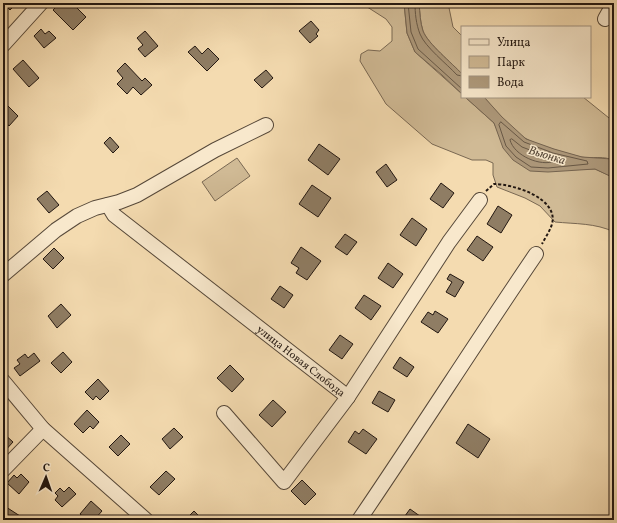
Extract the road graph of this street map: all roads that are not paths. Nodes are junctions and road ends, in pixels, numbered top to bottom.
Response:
1 (41, 3) edge
2 (614, 3) edge
3 (605, 18) dead end
4 (3, 45) edge
5 (266, 125) dead end
6 (480, 200) road end
7 (108, 205) junction
8 (536, 254) road end
9 (3, 275) edge
10 (3, 381) edge
11 (348, 397) junction
12 (224, 413) dead end
13 (43, 429) junction
14 (3, 470) edge
15 (146, 520) edge
16 (359, 520) edge

1 - 4 street
2 - 3 street
5 - 7 street
6 - 11 street, улица Новая Слобода
7 - 9 street
7 - 11 street, улица Новая Слобода
8 - 16 street
10 - 13 street
11 - 12 street
13 - 14 street
13 - 15 street

